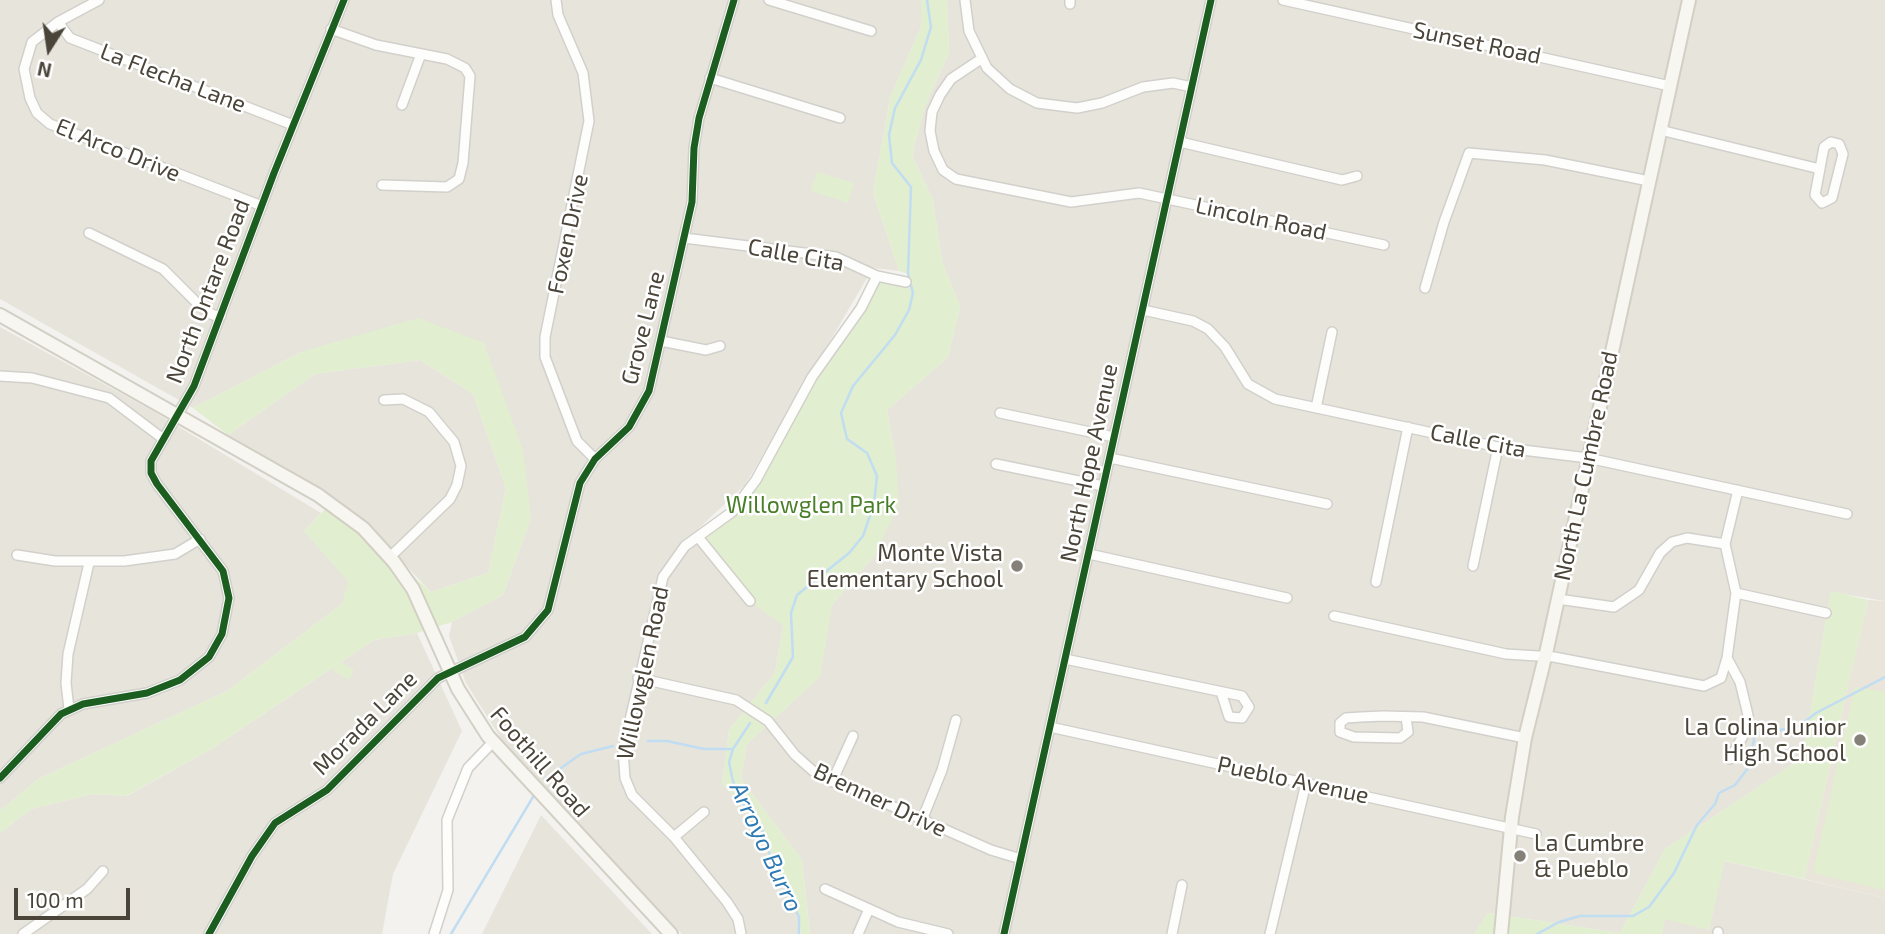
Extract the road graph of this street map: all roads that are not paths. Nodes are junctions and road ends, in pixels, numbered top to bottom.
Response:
1 (99, 0) edge
2 (344, 0) edge
3 (556, 0) edge
4 (734, 0) edge
5 (769, 0) edge
6 (965, 0) edge
7 (1212, 0) edge
8 (1283, 0) edge
9 (1689, 0) edge
10 (58, 22) junction
11 (331, 29) junction
12 (871, 31) dead end
13 (421, 54) junction
14 (981, 59) junction
15 (710, 78) junction
16 (1670, 86) junction
17 (1192, 87) junction
18 (402, 105) dead end
19 (840, 118) dead end
20 (293, 125) junction
21 (1660, 130) junction
22 (1180, 142) junction
23 (1820, 169) junction
24 (1357, 176) dead end
25 (1649, 181) junction
26 (382, 185) dead end
27 (1167, 198) junction
28 (262, 206) junction
29 (89, 233) dead end
30 (684, 238) junction
31 (1384, 246) dead end
32 (877, 276) junction
33 (906, 282) dead end
34 (1425, 288) dead end
35 (1143, 310) junction
36 (0, 315) edge
37 (221, 317) junction
38 (1332, 332) dead end
39 (661, 341) junction
40 (720, 346) dead end
41 (0, 376) edge
42 (384, 400) dead end
43 (1316, 408) junction
44 (1000, 413) dead end
45 (176, 415) junction
46 (1408, 428) junction
47 (162, 438) junction
48 (1114, 438) junction
49 (1498, 447) junction
50 (1110, 458) junction
51 (1588, 458) junction
52 (595, 459) junction
53 (996, 464) dead end
54 (1103, 486) junction
55 (1738, 490) junction
56 (1327, 504) dead end
57 (1847, 514) dead end
58 (698, 537) junction
59 (200, 539) junction
60 (1726, 544) junction
61 (1089, 554) junction
62 (17, 555) dead end
63 (390, 557) junction
64 (89, 563) junction
65 (1473, 566) dead end
66 (1376, 582) dead end
67 (1736, 593) junction
68 (1287, 598) dead end
69 (1558, 599) junction
70 (750, 601) dead end
71 (1826, 613) dead end
72 (1334, 616) dead end
73 (1545, 656) junction
74 (1727, 658) junction
75 (1065, 659) junction
76 (450, 671) junction
77 (638, 678) junction
78 (1221, 692) dead end
79 (69, 709) junction
80 (1406, 717) junction
81 (956, 720) dead end
82 (1050, 727) junction
83 (853, 736) dead end
84 (1525, 738) junction
85 (493, 742) junction
86 (1730, 759) dead end
87 (0, 778) edge
88 (832, 782) junction
89 (1306, 783) junction
90 (704, 812) dead end
91 (922, 820) junction
92 (1511, 828) junction
93 (1536, 834) dead end
94 (674, 837) junction
95 (1021, 859) junction
96 (103, 871) dead end
97 (1182, 885) dead end
98 (825, 889) dead end
99 (869, 909) junction
100 (23, 934) edge
101 (209, 934) edge
102 (434, 934) edge
103 (671, 934) edge
104 (741, 934) edge
105 (858, 934) edge
106 (948, 934) edge
107 (1004, 934) edge
108 (1172, 934) edge
109 (1270, 934) edge
110 (1502, 934) edge

1 - 10 street, El Arco Drive
2 - 11 street, North Ontare Road
3 - 52 street, Foxen Drive
4 - 15 street, Grove Lane
5 - 12 street
6 - 14 street
7 - 17 street, North Hope Avenue
8 - 16 street, Sunset Road
9 - 16 street, North La Cumbre Road
10 - 20 street, La Flecha Lane
10 - 28 street, El Arco Drive
11 - 13 street
11 - 20 street, North Ontare Road
13 - 18 street
13 - 26 street
14 - 17 street
14 - 27 street, Lincoln Road
15 - 19 street
15 - 30 street, Grove Lane
16 - 21 street, North La Cumbre Road
17 - 22 street, North Hope Avenue
20 - 28 street, North Ontare Road
21 - 23 street
21 - 25 street, North La Cumbre Road
22 - 24 street
22 - 27 street, North Hope Avenue
23 - 23 street
25 - 34 street
25 - 51 street, North La Cumbre Road
27 - 31 street, Lincoln Road
27 - 35 street, North Hope Avenue
28 - 37 street, North Ontare Road
29 - 37 street
30 - 32 street, Calle Cita
30 - 39 street, Grove Lane
32 - 33 street, Calle Cita
32 - 58 street, Willowglen Road
35 - 43 street, Calle Cita
35 - 48 street, North Hope Avenue
36 - 45 street, Foothill Road
37 - 45 street, North Ontare Road
38 - 43 street
39 - 40 street
39 - 52 street, Grove Lane
41 - 47 street
42 - 63 street
43 - 46 street, Calle Cita
44 - 48 street
45 - 47 street, North Ontare Road
45 - 63 street, Foothill Road
46 - 49 street, Calle Cita
46 - 66 street
47 - 59 street, North Ontare Road
48 - 50 street, North Hope Avenue
49 - 51 street, Calle Cita
49 - 65 street
50 - 54 street, North Hope Avenue
50 - 56 street
51 - 55 street, Calle Cita
51 - 69 street, North La Cumbre Road
52 - 76 street, Grove Lane
53 - 54 street
54 - 61 street, North Hope Avenue
55 - 57 street, Calle Cita
55 - 60 street
58 - 70 street
58 - 77 street, Willowglen Road
59 - 64 street
59 - 79 street, North Ontare Road
60 - 67 street
60 - 69 street
61 - 68 street
61 - 75 street, North Hope Avenue
62 - 64 street
63 - 76 street, Foothill Road
64 - 79 street
67 - 71 street
67 - 74 street
69 - 73 street, North La Cumbre Road
72 - 73 street
73 - 74 street
73 - 84 street, North La Cumbre Road
74 - 86 street
75 - 78 street
75 - 82 street, North Hope Avenue
76 - 85 street, Foothill Road
76 - 101 street, Morada Lane
77 - 88 street, Brenner Drive
77 - 94 street, Willowglen Road
79 - 87 street, North Ontare Road
80 - 80 street
80 - 84 street
81 - 91 street
82 - 89 street, Pueblo Avenue
82 - 95 street, North Hope Avenue
83 - 88 street
84 - 92 street, North La Cumbre Road
85 - 102 street
85 - 103 street, Foothill Road
88 - 91 street, Brenner Drive
89 - 92 street, Pueblo Avenue
89 - 109 street
90 - 94 street
91 - 95 street, Brenner Drive
92 - 93 street, Pueblo Avenue
92 - 110 street, North La Cumbre Road
94 - 104 street, Willowglen Road
95 - 107 street, North Hope Avenue
96 - 100 street
97 - 108 street
98 - 99 street
99 - 105 street
99 - 106 street

